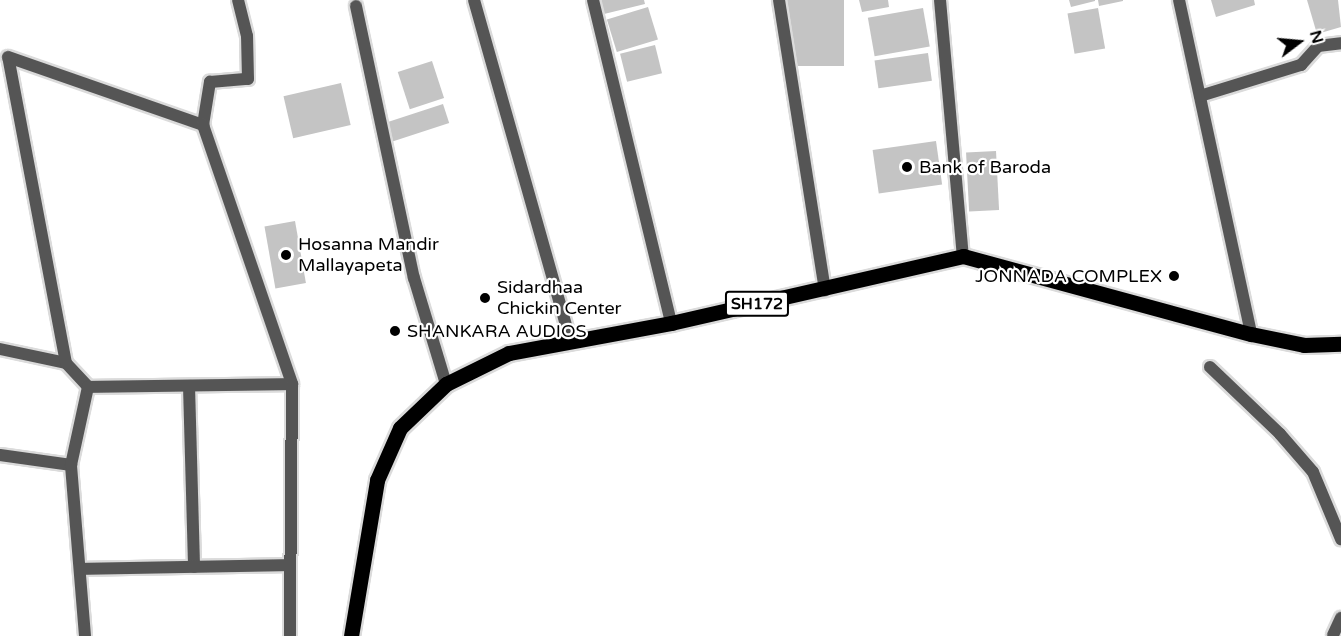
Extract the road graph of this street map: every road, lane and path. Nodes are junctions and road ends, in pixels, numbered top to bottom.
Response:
1 (238, 0) edge
2 (474, 0) edge
3 (593, 0) edge
4 (778, 0) edge
5 (940, 0) edge
6 (1179, 0) edge
7 (356, 6) dead end
8 (1341, 43) edge
9 (1200, 96) junction
10 (203, 125) junction
11 (963, 256) junction
12 (825, 290) junction
13 (671, 323) junction
14 (1251, 334) junction
15 (571, 342) junction
16 (1341, 344) edge
17 (0, 350) edge
18 (66, 363) junction
19 (1210, 366) dead end
20 (292, 384) junction
21 (446, 384) junction
22 (189, 386) junction
23 (88, 387) junction
24 (0, 455) edge
25 (71, 465) junction
26 (1341, 539) edge
27 (288, 565) junction
28 (194, 567) junction
29 (81, 569) junction
30 (1341, 618) edge
31 (1333, 635) edge
32 (1341, 635) edge
33 (85, 636) edge
34 (290, 636) edge
35 (351, 636) edge
36 (1326, 636) edge

1 - 10 street
2 - 15 street
3 - 13 street
4 - 12 street
5 - 11 street
6 - 9 street
7 - 21 street
8 - 9 street
9 - 14 street
10 - 18 street
10 - 20 street
11 - 12 main road, SH172
11 - 14 main road, SH172
12 - 13 main road, SH172
13 - 15 main road, SH172
14 - 16 main road, SH172
15 - 21 main road, SH172
17 - 18 street
18 - 23 street
19 - 26 street
20 - 22 street
20 - 27 street
21 - 35 main road, SH172
22 - 23 street
22 - 28 street
23 - 25 street
24 - 25 street
25 - 29 street
27 - 28 street
27 - 34 street
28 - 29 street
29 - 33 street
30 - 31 street
31 - 32 street
31 - 36 street

